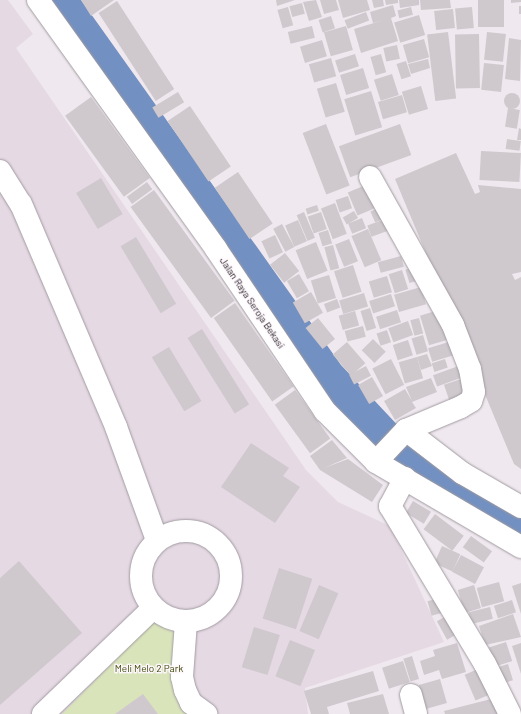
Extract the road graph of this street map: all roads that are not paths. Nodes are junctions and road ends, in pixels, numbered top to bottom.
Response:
1 (38, 0) edge
2 (0, 171) edge
3 (370, 177) dead end
4 (405, 431) junction
5 (380, 457) junction
6 (405, 478) junction
7 (521, 507) edge
8 (157, 540) junction
9 (521, 547) edge
10 (153, 608) junction
11 (186, 622) junction
12 (43, 714) edge
13 (206, 714) edge
14 (510, 714) edge

1 - 5 street, Jalan Raya Seroja Bekasi
2 - 8 street
3 - 4 street
4 - 5 street
4 - 7 street
5 - 6 street, Jalan Raya Seroja Bekasi
6 - 9 street, Jalan Raya Seroja Bekasi
6 - 14 street
8 - 10 street
8 - 11 street
10 - 11 street
10 - 12 street
11 - 13 street

